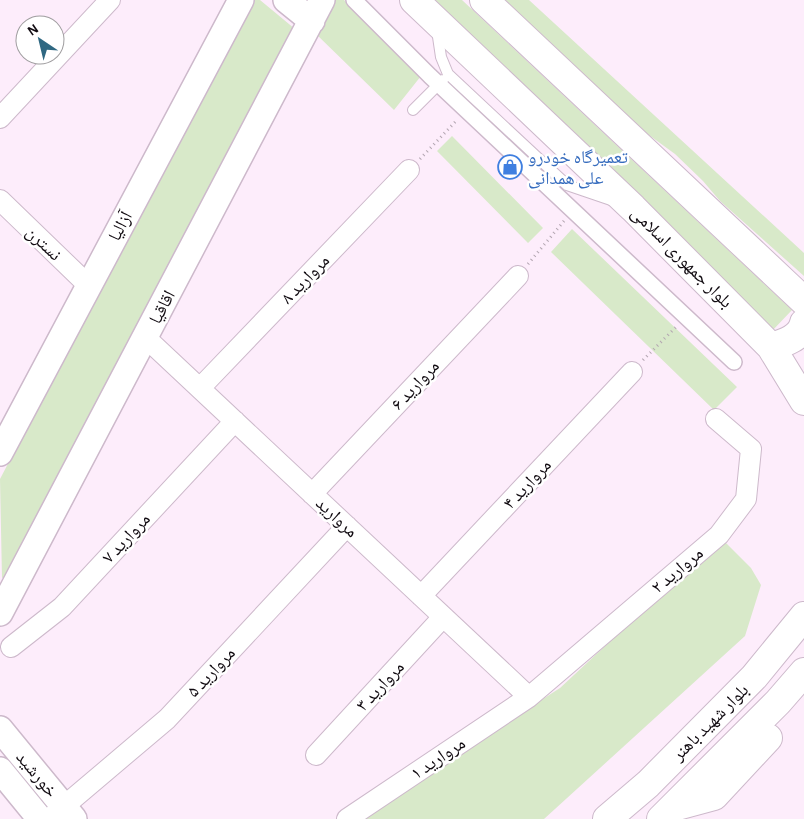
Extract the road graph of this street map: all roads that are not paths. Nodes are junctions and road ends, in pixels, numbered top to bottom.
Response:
1 (110, 0) edge
2 (241, 0) edge
3 (286, 0) edge
4 (354, 0) edge
5 (414, 0) edge
6 (484, 0) edge
7 (317, 10) edge
8 (436, 21) junction
9 (444, 79) junction
10 (413, 110) dead end
11 (0, 118) edge
12 (409, 170) road end
13 (1, 203) edge
14 (633, 208) junction
15 (518, 276) road end
16 (88, 285) junction
17 (804, 301) edge
18 (804, 324) edge
19 (146, 338) junction
20 (772, 347) junction
21 (734, 362) dead end
22 (632, 372) road end
23 (200, 388) junction
24 (804, 402) edge
25 (716, 419) dead end
26 (235, 421) junction
27 (9, 424) edge
28 (0, 453) edge
29 (312, 494) junction
30 (347, 526) junction
31 (421, 596) junction
32 (3, 601) edge
33 (804, 616) edge
34 (443, 617) junction
35 (11, 647) dead end
36 (804, 672) edge
37 (529, 698) junction
38 (804, 701) edge
39 (0, 729) edge
40 (316, 756) dead end
41 (0, 770) edge
42 (668, 812) edge
43 (62, 815) edge
44 (40, 819) edge
45 (347, 819) edge
46 (607, 819) edge

1 - 11 street
2 - 16 street, آزالیا
3 - 7 street
4 - 9 street
5 - 8 main road, بلوار جمهوری اسلامی
6 - 17 main road
7 - 19 street, اقاقیا
8 - 9 lane
8 - 14 main road, بلوار جمهوری اسلامی
9 - 10 lane
9 - 14 lane
9 - 21 street
12 - 23 street, مروارید ۸
13 - 16 street, نسترن
14 - 20 main road, بلوار جمهوری اسلامی
15 - 29 street, مروارید ۶
16 - 27 street, آزالیا
18 - 20 main road
19 - 23 street, مروارید
19 - 32 street, اقاقیا
20 - 24 main road, بلوار جمهوری اسلامی
22 - 31 street, مروارید ۴
23 - 26 street, مروارید
25 - 37 street, مروارید ۲
26 - 29 street, مروارید
26 - 35 street, مروارید ۷
27 - 28 street, آزالیا
29 - 30 street, مروارید
30 - 31 street, مروارید
30 - 43 street, مروارید ۵
31 - 34 street, مروارید
33 - 46 main road, بلوار شهید باهنر
34 - 37 street, مروارید
34 - 40 street, مروارید ۳
36 - 42 main road, بلوار شهید باهنر
37 - 45 street, مروارید ۱
38 - 42 main road
39 - 43 street, خورشید
41 - 44 street, خورشید

